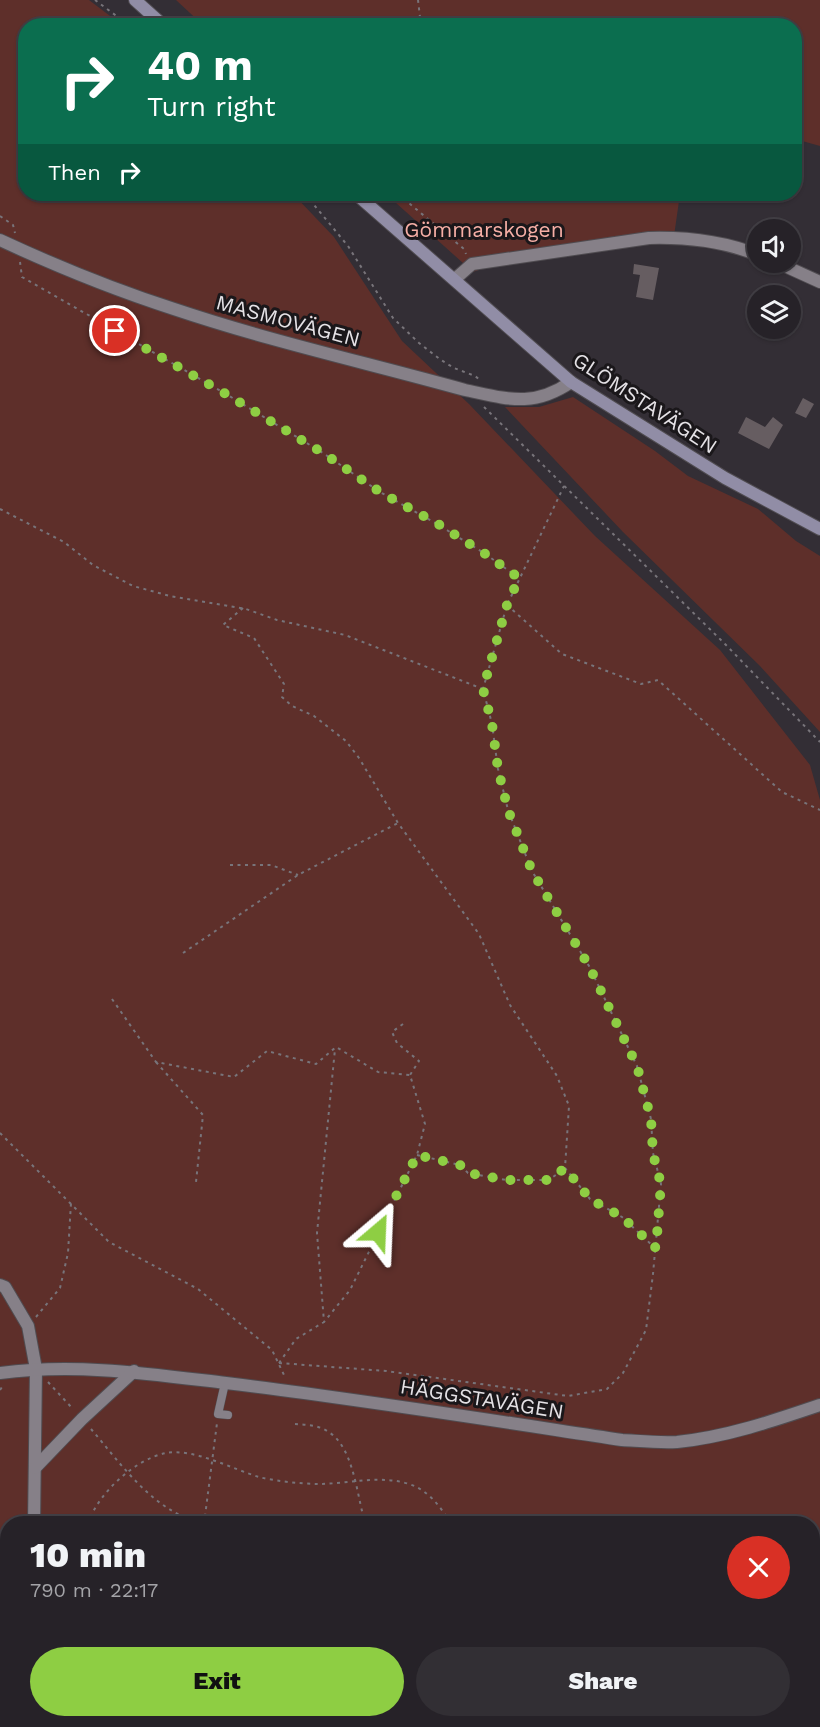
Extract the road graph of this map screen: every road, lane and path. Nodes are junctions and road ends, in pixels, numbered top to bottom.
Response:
1 (94, 0) edge
2 (135, 0) edge
3 (418, 0) edge
4 (119, 18) edge
5 (155, 18) edge
6 (420, 18) edge
7 (311, 201) edge
8 (364, 201) edge
9 (406, 201) edge
10 (0, 216) edge
11 (13, 225) dead end
12 (0, 240) edge
13 (747, 251) edge
14 (472, 264) junction
15 (800, 273) edge
16 (22, 277) dead end
17 (455, 279) junction
18 (820, 282) edge
19 (571, 382) junction
20 (486, 394) junction
21 (564, 486) junction
22 (0, 509) edge
23 (820, 530) edge
24 (519, 578) junction
25 (507, 605) junction
26 (243, 608) junction
27 (483, 689) junction
28 (820, 742) edge
29 (820, 810) edge
30 (398, 823) junction
31 (230, 865) dead end
32 (298, 875) junction
33 (183, 953) dead end
34 (112, 999) dead end
35 (403, 1024) dead end
36 (336, 1047) junction
37 (156, 1062) junction
38 (410, 1075) junction
39 (0, 1133) edge
40 (417, 1155) junction
41 (565, 1168) junction
42 (196, 1182) dead end
43 (71, 1203) junction
44 (656, 1248) junction
45 (0, 1285) edge
46 (324, 1322) junction
47 (28, 1326) junction
48 (279, 1363) junction
49 (36, 1369) junction
50 (134, 1371) junction
51 (0, 1373) edge
52 (285, 1375) dead end
53 (225, 1383) junction
54 (820, 1406) edge
55 (218, 1414) junction
56 (228, 1415) dead end
57 (82, 1419) junction
58 (295, 1424) dead end
59 (211, 1460) junction
60 (35, 1468) junction
61 (127, 1471) junction
62 (354, 1482) junction
63 (34, 1516) edge
64 (90, 1516) edge
65 (185, 1516) edge
66 (206, 1516) edge
67 (363, 1516) edge
68 (445, 1516) edge

1 - 4 path
2 - 5 main road
3 - 6 path
7 - 20 path
8 - 17 main road, GLÖMSTAVÄGEN
9 - 14 path
10 - 11 path
12 - 20 street, MASMOVÄGEN
13 - 14 street
14 - 17 street
15 - 18 street
16 - 24 path
17 - 19 main road, GLÖMSTAVÄGEN
19 - 20 street, MASMOVÄGEN
19 - 23 main road, GLÖMSTAVÄGEN
20 - 21 path
21 - 24 path
21 - 28 path
22 - 26 path
24 - 25 path
25 - 27 path
25 - 29 path
26 - 27 path
26 - 30 path
27 - 44 path
30 - 32 path
30 - 41 path
31 - 32 path
32 - 33 path
34 - 37 path
35 - 38 path
36 - 37 path
36 - 38 path
36 - 46 path
37 - 42 path
38 - 40 path
39 - 43 path
40 - 41 path
40 - 46 path
41 - 44 path
43 - 47 path
43 - 48 path
44 - 48 path
45 - 47 street
46 - 48 path
47 - 49 street
48 - 52 path
49 - 50 street, HÄGGSTAVÄGEN
49 - 51 street, HÄGGSTAVÄGEN
49 - 57 path
49 - 60 street
50 - 53 street, HÄGGSTAVÄGEN
50 - 57 street
53 - 54 street, HÄGGSTAVÄGEN
53 - 55 lane
55 - 56 lane
55 - 59 path
57 - 60 street
57 - 61 path
58 - 62 path
59 - 61 path
59 - 62 path
59 - 66 path
60 - 63 street
61 - 64 path
61 - 65 path
62 - 67 path
62 - 68 path

